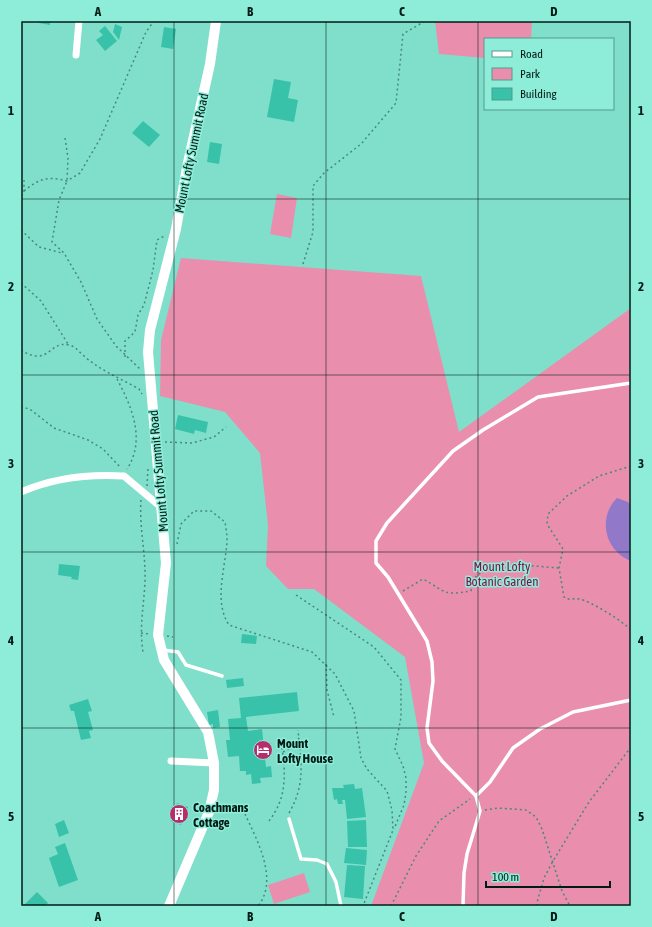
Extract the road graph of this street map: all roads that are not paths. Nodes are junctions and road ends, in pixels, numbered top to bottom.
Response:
1 (79, 21) edge
2 (216, 21) edge
3 (76, 55) dead end
4 (631, 383) edge
5 (21, 492) edge
6 (162, 508) junction
7 (160, 649) junction
8 (222, 676) dead end
9 (631, 700) edge
10 (171, 761) dead end
11 (214, 763) junction
12 (476, 796) junction
13 (289, 817) road end
14 (169, 906) edge
15 (341, 906) edge
16 (463, 906) edge

1 - 3 street
2 - 6 main road, Mount Lofty Summit Road
4 - 12 lane
5 - 6 street
6 - 7 main road, Mount Lofty Summit Road
7 - 8 lane
7 - 11 main road, Mount Lofty Summit Road
9 - 12 lane
10 - 11 street
11 - 14 main road, Mount Lofty Summit Road
12 - 16 lane
13 - 15 lane

